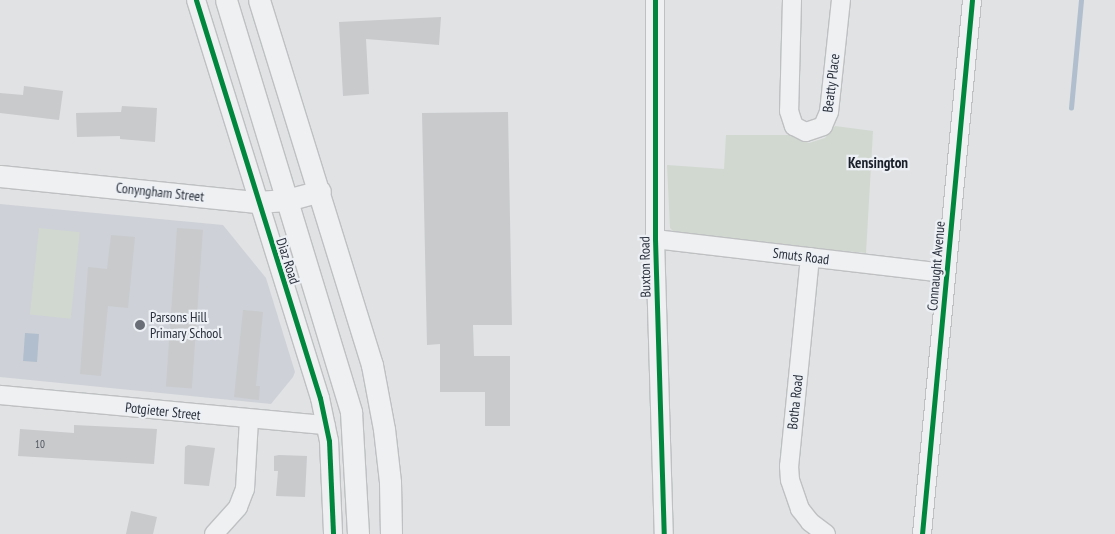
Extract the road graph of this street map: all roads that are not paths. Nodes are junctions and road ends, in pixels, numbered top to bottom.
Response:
1 (196, 0) edge
2 (226, 0) edge
3 (259, 0) edge
4 (655, 0) edge
5 (792, 0) edge
6 (841, 0) edge
7 (972, 0) edge
8 (0, 176) edge
9 (320, 190) junction
10 (287, 200) junction
11 (257, 202) junction
12 (655, 239) junction
13 (810, 257) junction
14 (946, 272) junction
15 (0, 395) edge
16 (249, 419) junction
17 (326, 425) junction
18 (214, 534) edge
19 (333, 534) edge
20 (358, 534) edge
21 (391, 534) edge
22 (664, 534) edge
23 (826, 534) edge
24 (922, 534) edge

1 - 11 street, Diaz Road
2 - 10 street, Diaz Road
3 - 9 street
4 - 12 street, Buxton Road
5 - 6 street, Beatty Place
7 - 14 street, Connaught Avenue
8 - 11 street, Conyngham Street
9 - 10 street, Conyngham Street
9 - 21 street
10 - 11 street, Conyngham Street
10 - 20 street, Diaz Road
11 - 17 street, Diaz Road
12 - 13 street, Smuts Road
12 - 22 street, Buxton Road
13 - 14 street, Smuts Road
13 - 23 street, Botha Road
14 - 24 street, Connaught Avenue
15 - 16 street, Potgieter Street
16 - 17 street, Potgieter Street
16 - 18 street
17 - 19 street, Diaz Road

